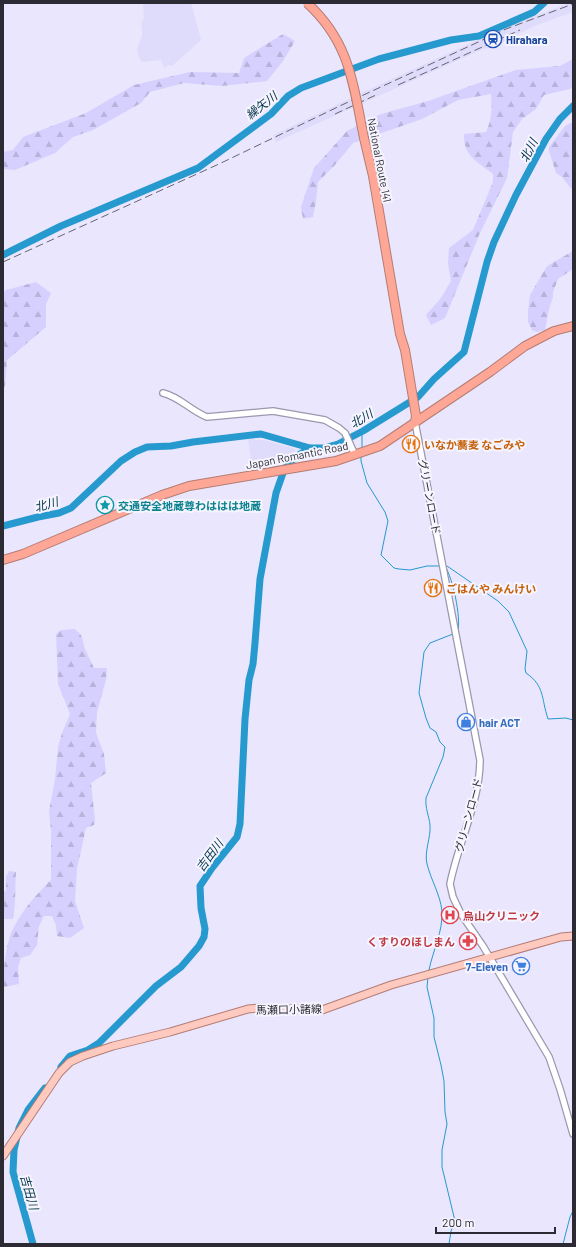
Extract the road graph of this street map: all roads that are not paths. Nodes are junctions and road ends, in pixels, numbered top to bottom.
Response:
1 (307, 3) edge
2 (573, 326) edge
3 (163, 393) dead end
4 (415, 422) junction
5 (355, 455) junction
6 (3, 560) edge
7 (573, 936) edge
8 (490, 958) junction
9 (573, 1134) edge
10 (3, 1156) edge

1 - 4 highway, National Route 141, bridge
2 - 4 highway, Japan Romantic Road
3 - 5 street
4 - 5 highway, Japan Romantic Road
4 - 8 street, グリーンロード
5 - 6 highway, Japan Romantic Road
7 - 8 main road, 馬瀬口小諸線
8 - 9 street, グリーンロード
8 - 10 main road, 馬瀬口小諸線

